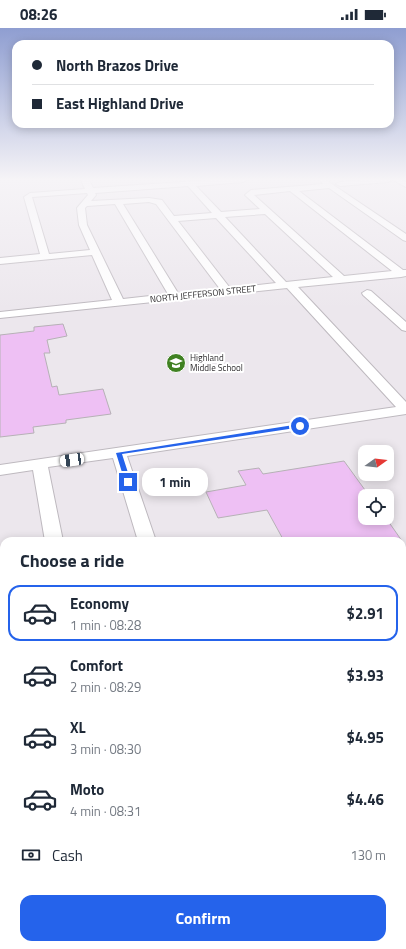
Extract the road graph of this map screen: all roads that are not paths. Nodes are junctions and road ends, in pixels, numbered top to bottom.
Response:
1 (36, 223) edge
2 (84, 223) edge
3 (131, 223) edge
4 (175, 223) edge
5 (226, 223) edge
6 (279, 223) edge
7 (336, 223) edge
8 (384, 223) edge
9 (406, 238) edge
10 (96, 252) junction
11 (46, 257) junction
12 (0, 261) edge
13 (403, 274) edge
14 (342, 280) junction
15 (287, 285) junction
16 (228, 292) junction
17 (367, 293) dead end
18 (175, 297) junction
19 (119, 303) junction
20 (0, 315) edge
21 (406, 328) edge
22 (406, 410) edge
23 (119, 453) junction
24 (40, 464) junction
25 (0, 470) edge
26 (53, 537) edge
27 (146, 537) edge

1 - 11 street
2 - 10 street
3 - 18 street
4 - 16 street
5 - 15 street
6 - 14 street
7 - 13 street
8 - 9 street
10 - 11 street
10 - 19 street
11 - 12 street
13 - 14 street, NORTH JEFFERSON STREET
14 - 15 street, NORTH JEFFERSON STREET
15 - 16 street, NORTH JEFFERSON STREET
15 - 22 street
16 - 18 street, NORTH JEFFERSON STREET
17 - 21 street
18 - 19 street, NORTH JEFFERSON STREET
19 - 20 street, NORTH JEFFERSON STREET
22 - 23 street
23 - 24 street
23 - 27 street
24 - 25 street
24 - 26 street

